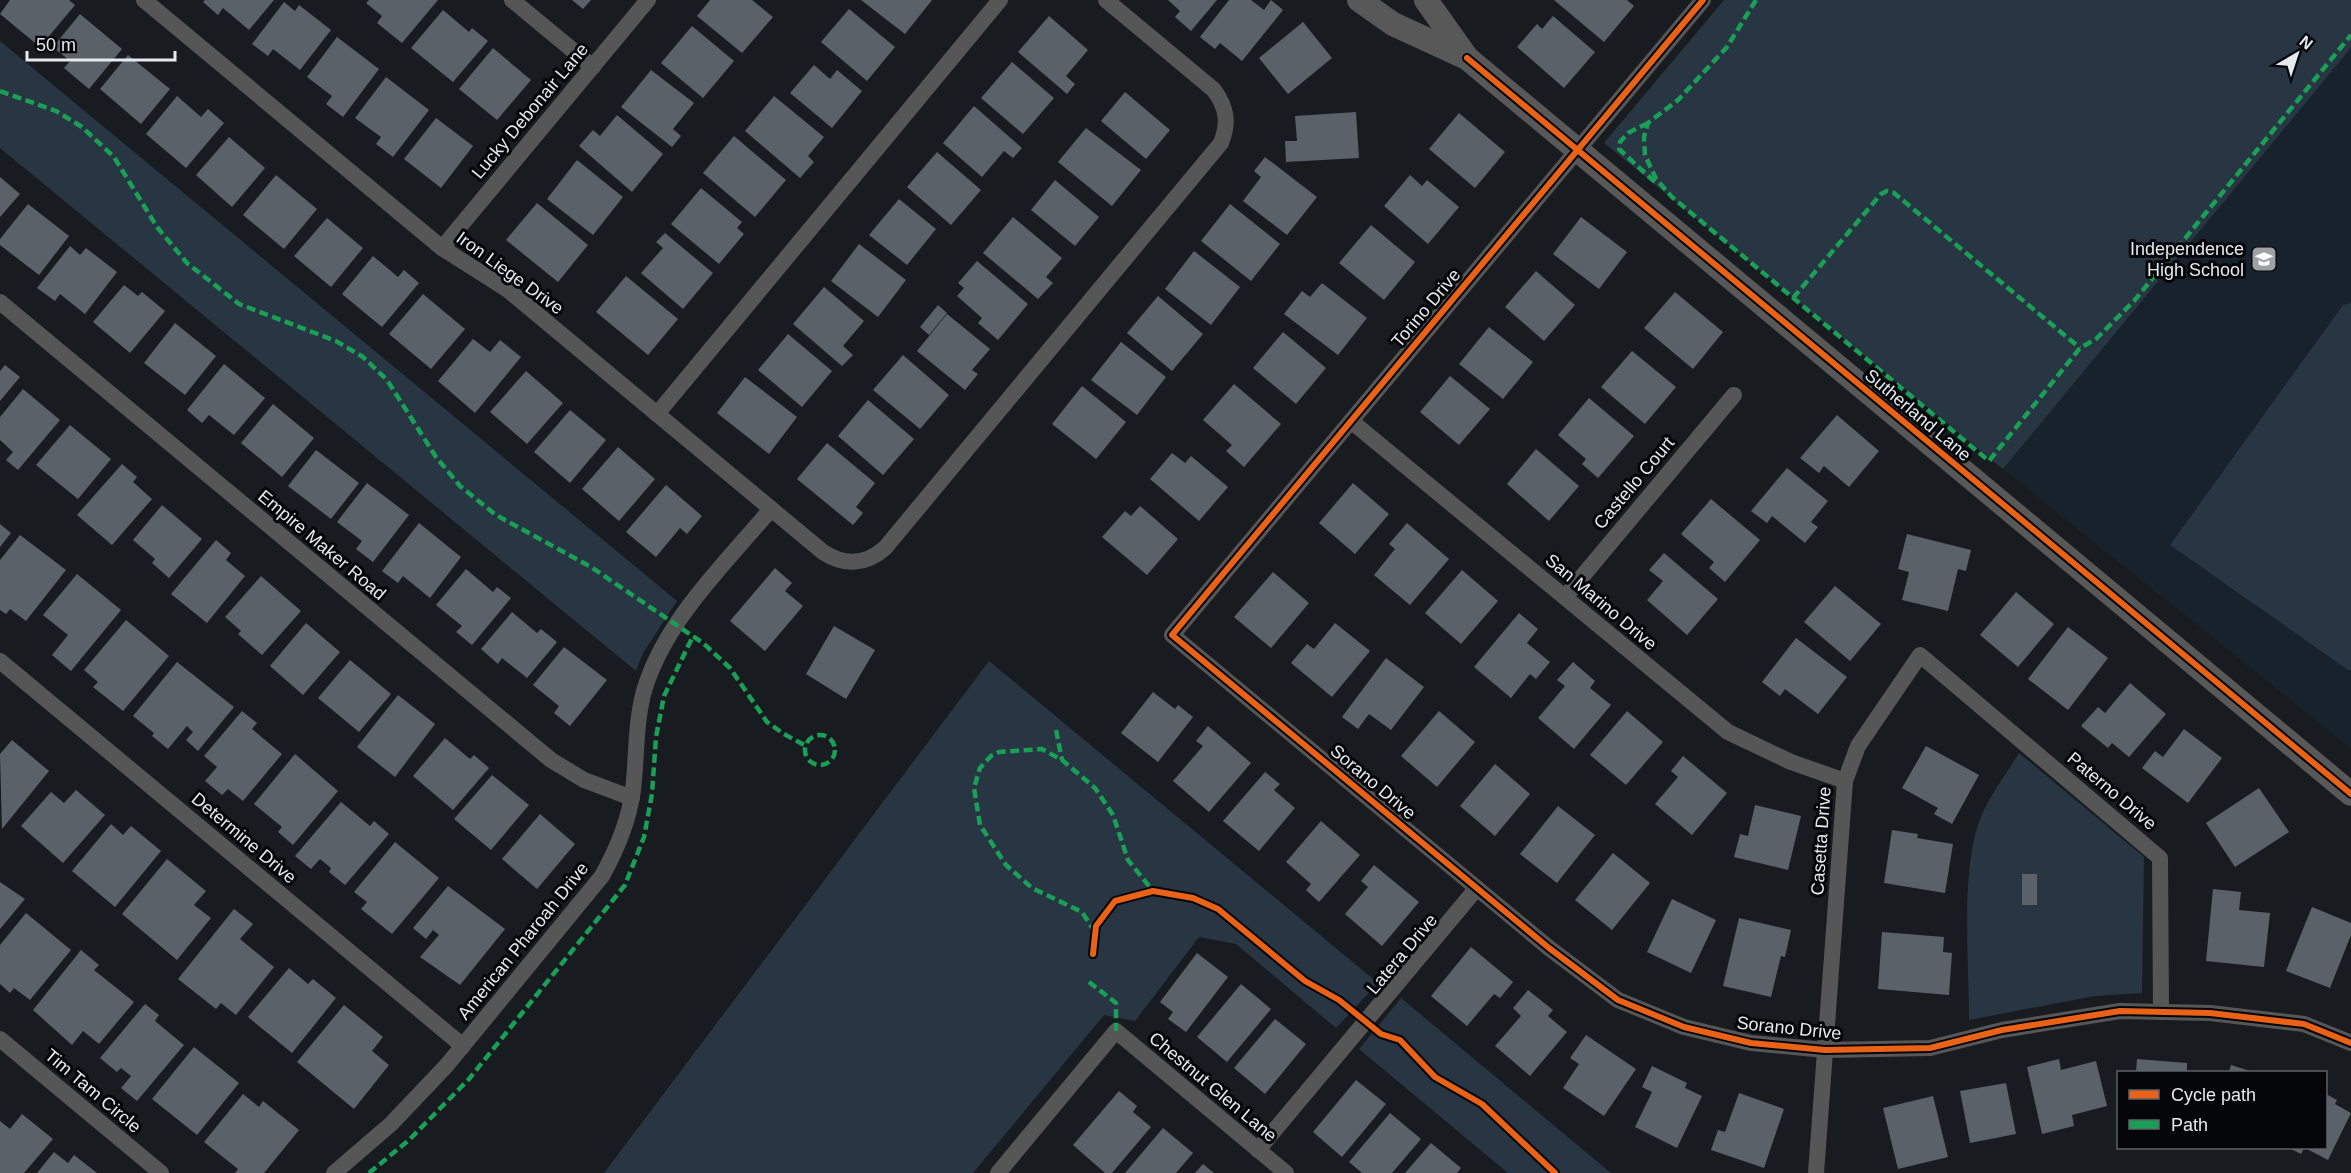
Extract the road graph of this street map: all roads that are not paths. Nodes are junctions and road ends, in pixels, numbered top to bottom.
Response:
1 (144, 0) edge
2 (512, 0) edge
3 (648, 0) edge
4 (1000, 0) edge
5 (1106, 0) edge
6 (1359, 0) edge
7 (1426, 0) edge
8 (1703, 0) edge
9 (1467, 58) junction
10 (592, 67) junction
11 (1577, 151) junction
12 (442, 248) junction
13 (0, 302) edge
14 (1734, 395) dead end
15 (657, 414) junction
16 (1351, 421) junction
17 (771, 509) junction
18 (1564, 597) junction
19 (1172, 635) joint
20 (1920, 655) joint
21 (0, 661) edge
22 (1845, 781) junction
23 (2351, 794) edge
24 (632, 798) junction
25 (1477, 888) junction
26 (2161, 1012) junction
27 (0, 1039) edge
28 (2351, 1043) edge
29 (464, 1046) junction
30 (1825, 1050) junction
31 (1258, 1150) junction
32 (160, 1173) edge
33 (334, 1173) edge
34 (998, 1173) edge
35 (1286, 1173) edge
36 (1816, 1173) edge

1 - 12 street, Iron Liege Drive
2 - 10 street
3 - 10 street, Lucky Debonair Lane
4 - 15 street
5 - 17 street, Iron Liege Drive
6 - 9 street, Sutherland Lane
7 - 9 street, Sutherland Lane
8 - 11 street, Torino Drive
9 - 11 street, Sutherland Lane
10 - 12 street, Lucky Debonair Lane
11 - 16 street, Torino Drive
11 - 23 street, Sutherland Lane
12 - 15 street, Iron Liege Drive
13 - 24 street, Empire Maker Road
14 - 18 street, Castello Court
15 - 17 street, Iron Liege Drive
16 - 18 street, San Marino Drive
16 - 19 street, Torino Drive
17 - 24 street, American Pharoah Drive
18 - 22 street, San Marino Drive
19 - 25 street, Sorano Drive
20 - 22 street, Casetta Drive
20 - 26 street, Paterno Drive
21 - 29 street, Determine Drive
22 - 30 street, Casetta Drive
24 - 29 street, American Pharoah Drive
25 - 30 street, Sorano Drive
25 - 31 street, Latera Drive
26 - 28 street, Sorano Drive
26 - 30 street, Sorano Drive
27 - 32 street, Tim Tam Circle
29 - 33 street, American Pharoah Drive
30 - 36 street, Casetta Drive
31 - 34 street, Chestnut Glen Lane
31 - 35 street, Chestnut Glen Lane

